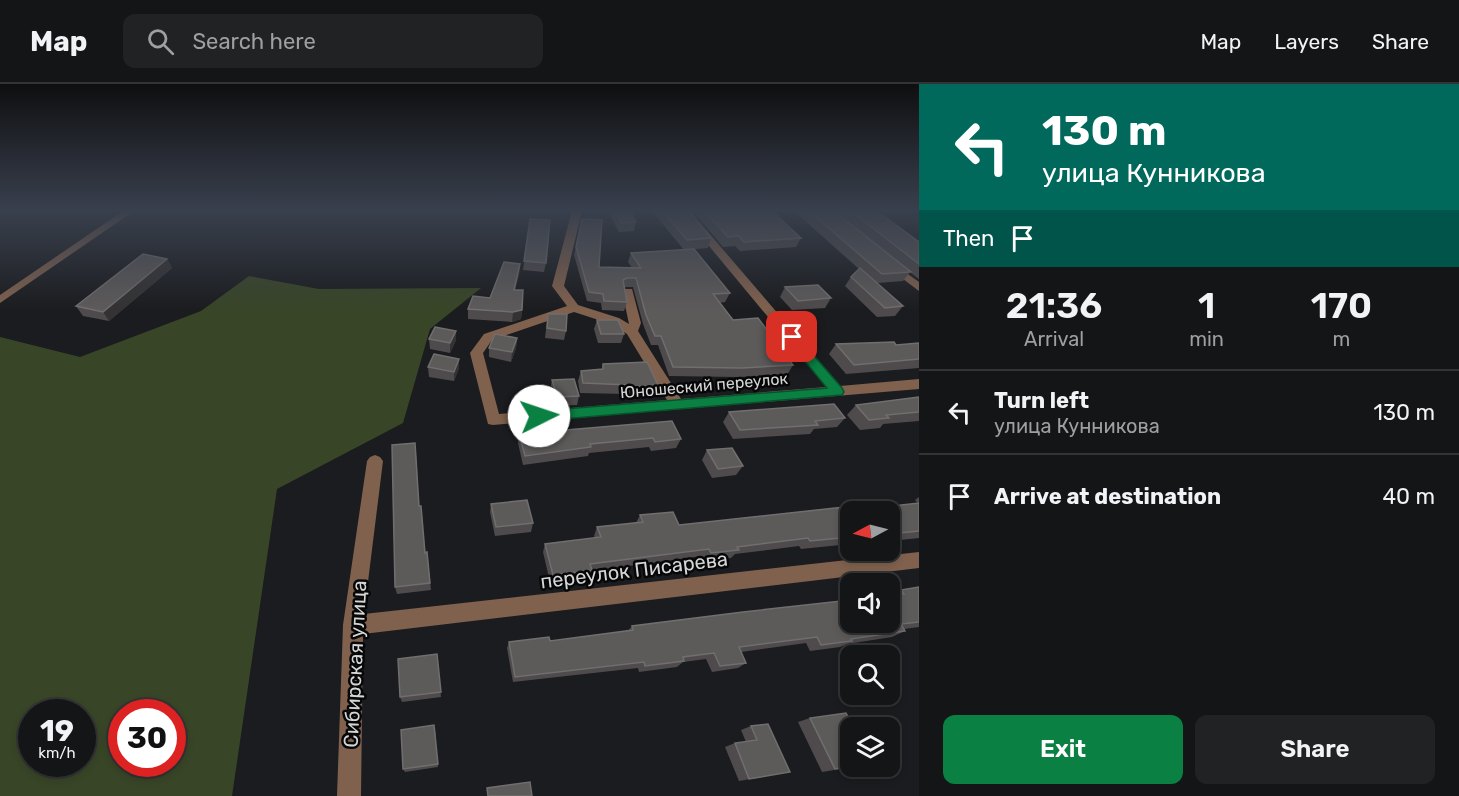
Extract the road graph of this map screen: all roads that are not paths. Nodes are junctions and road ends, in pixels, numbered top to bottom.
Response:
1 (81, 244) edge
2 (569, 244) edge
3 (713, 244) edge
4 (879, 254) edge
5 (919, 275) edge
6 (905, 276) junction
7 (919, 288) edge
8 (628, 291) edge
9 (0, 300) edge
10 (574, 308) junction
11 (632, 331) junction
12 (919, 384) edge
13 (838, 392) junction
14 (678, 406) junction
15 (375, 461) dead end
16 (919, 560) edge
17 (353, 625) junction
18 (349, 796) edge

1 - 9 street
2 - 10 street
3 - 13 street
4 - 6 street
5 - 6 street
6 - 7 street
8 - 11 street
10 - 11 street
10 - 14 street, Юношеский переулок
11 - 14 street
12 - 13 street, Юношеский переулок
13 - 14 street, Юношеский переулок
15 - 17 street, Сибирская улица
16 - 17 street, переулок Писарева
17 - 18 street, Сибирская улица

